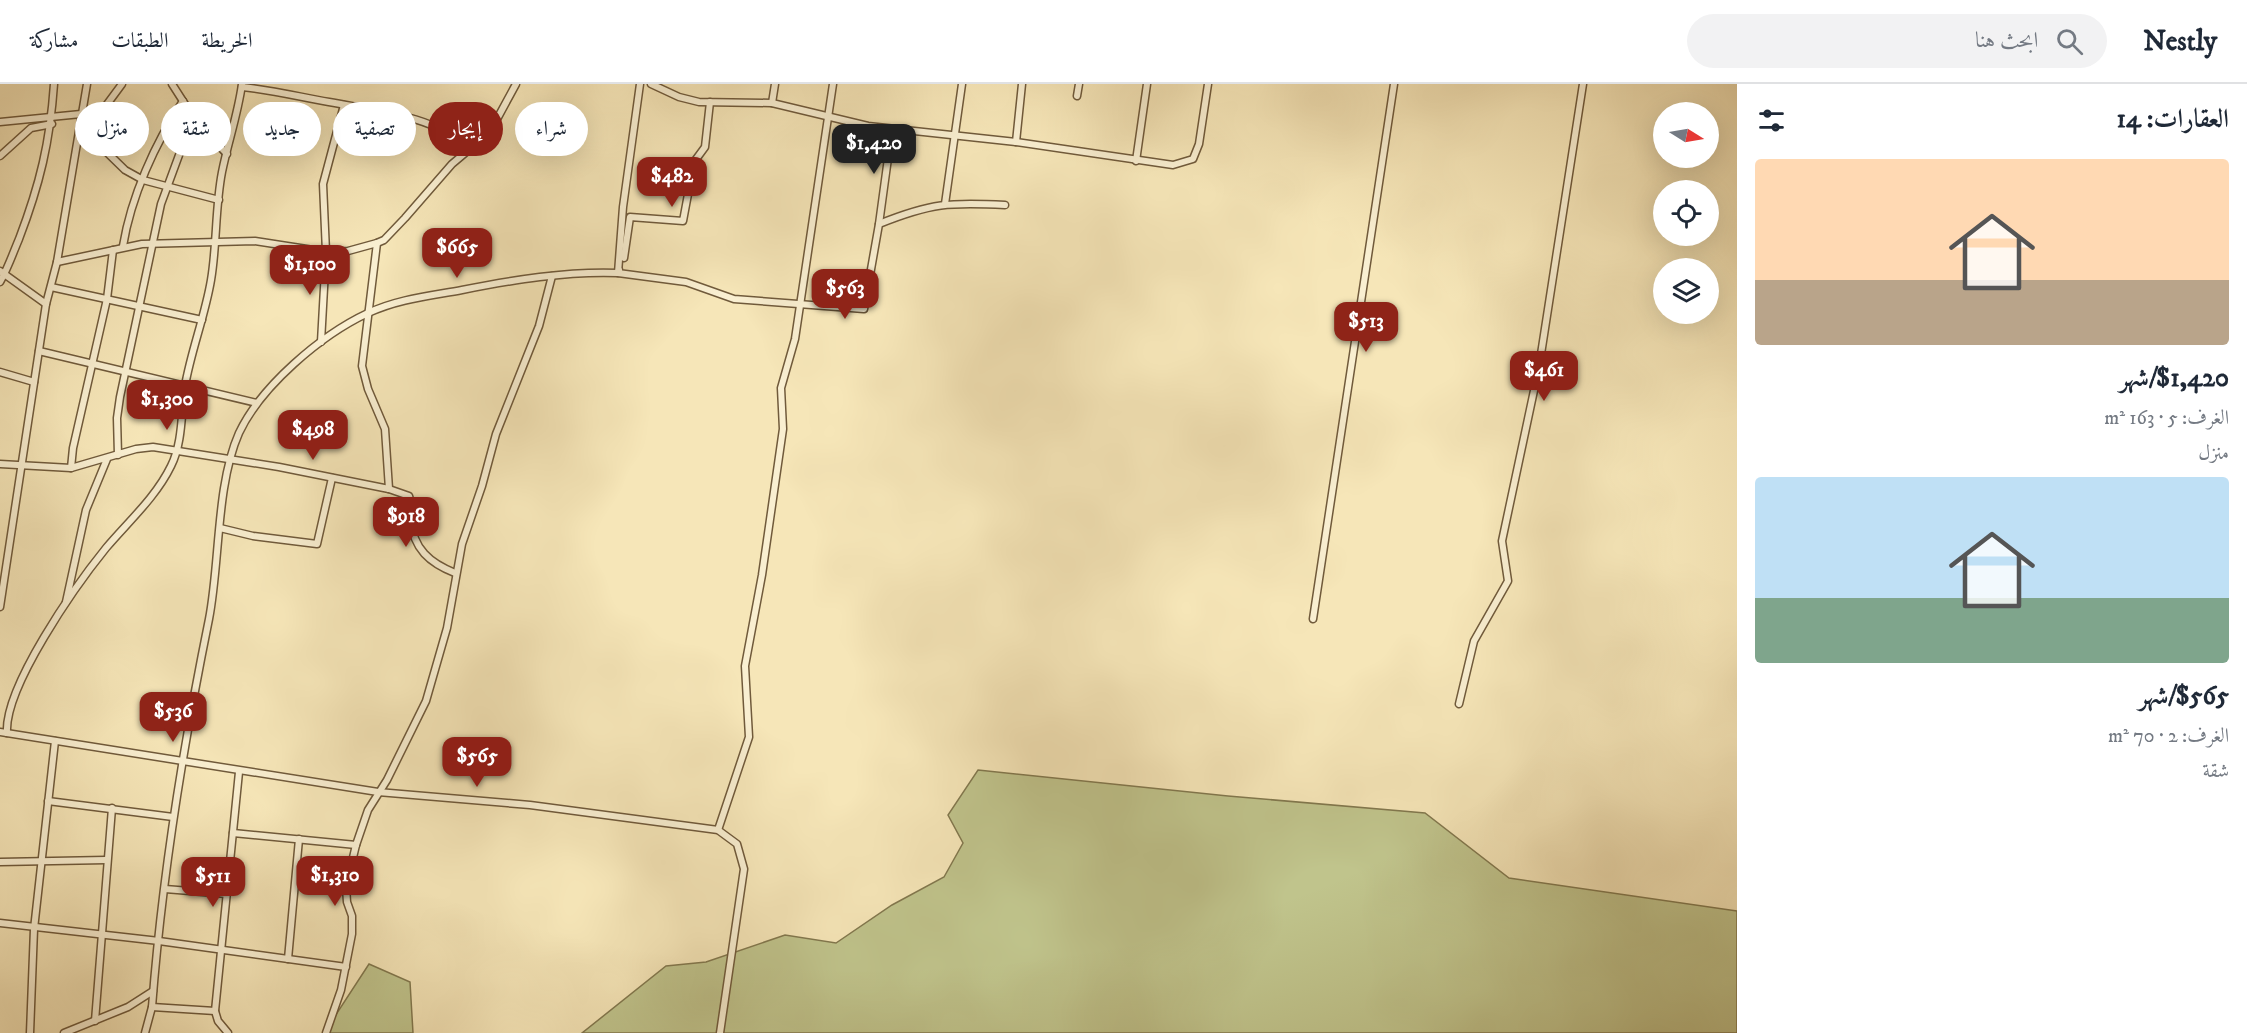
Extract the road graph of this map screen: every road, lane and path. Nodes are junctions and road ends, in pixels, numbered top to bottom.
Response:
1 (54, 84) edge
2 (87, 84) edge
3 (122, 84) edge
4 (172, 84) edge
5 (516, 84) edge
6 (640, 84) edge
7 (651, 84) edge
8 (775, 84) edge
9 (833, 84) edge
10 (962, 84) edge
11 (1022, 84) edge
12 (1079, 84) edge
13 (1147, 84) edge
14 (1208, 84) edge
15 (1394, 84) edge
16 (1583, 84) edge
17 (242, 85) edge
18 (1077, 96) dead end
19 (183, 101) joint
20 (83, 102) edge
21 (109, 102) edge
22 (710, 102) junction
23 (333, 103) edge
24 (772, 103) junction
25 (503, 108) edge
26 (75, 114) edge
27 (52, 116) junction
28 (827, 117) junction
29 (0, 122) edge
30 (52, 124) junction
31 (892, 129) junction
32 (955, 135) junction
33 (231, 136) edge
34 (1016, 142) junction
35 (333, 146) edge
36 (0, 156) edge
37 (76, 156) edge
38 (109, 156) edge
39 (179, 156) edge
40 (227, 156) edge
41 (460, 156) edge
42 (1136, 160) junction
43 (143, 180) junction
44 (168, 187) junction
45 (219, 200) junction
46 (945, 204) junction
47 (1005, 205) dead end
48 (879, 224) junction
49 (214, 242) junction
50 (377, 243) junction
51 (152, 244) junction
52 (123, 246) junction
53 (113, 250) junction
54 (326, 252) junction
55 (57, 262) junction
56 (2, 272) edge
57 (618, 273) junction
58 (552, 276) junction
59 (0, 282) edge
60 (51, 287) junction
61 (107, 299) junction
62 (46, 304) junction
63 (801, 304) junction
64 (140, 306) junction
65 (369, 313) junction
66 (202, 320) junction
67 (321, 342) junction
68 (39, 351) junction
69 (94, 363) junction
70 (125, 370) junction
71 (0, 372) edge
72 (34, 382) junction
73 (185, 386) junction
74 (257, 403) junction
75 (176, 450) junction
76 (118, 455) junction
77 (107, 459) junction
78 (232, 459) junction
79 (0, 464) edge
80 (22, 467) junction
81 (71, 468) junction
82 (332, 478) junction
83 (389, 489) junction
84 (220, 528) junction
85 (3, 556) edge
86 (455, 573) junction
87 (0, 607) edge
88 (65, 608) junction
89 (1313, 619) dead end
90 (1459, 704) dead end
91 (4, 732) edge
92 (55, 741) junction
93 (182, 761) junction
94 (239, 772) junction
95 (378, 792) junction
96 (48, 801) junction
97 (111, 808) junction
98 (173, 817) junction
99 (718, 830) junction
100 (233, 833) junction
101 (299, 839) junction
102 (356, 845) junction
103 (106, 860) junction
104 (0, 862) edge
105 (42, 862) junction
106 (165, 888) junction
107 (226, 894) junction
108 (0, 923) edge
109 (34, 929) junction
110 (101, 934) junction
111 (159, 941) junction
112 (220, 950) junction
113 (288, 959) junction
114 (346, 967) junction
115 (153, 991) junction
116 (152, 1007) junction
117 (215, 1011) junction
118 (95, 1021) junction
119 (30, 1033) edge
120 (64, 1033) edge
121 (145, 1033) edge
122 (228, 1033) edge
123 (326, 1033) edge
124 (720, 1033) edge

1 - 27 street
2 - 20 street
3 - 21 street
4 - 19 street
5 - 25 street
6 - 57 street
7 - 22 street
8 - 24 street
9 - 28 street
10 - 32 street
11 - 34 street
12 - 18 street
13 - 42 street
14 - 42 street
15 - 89 street
16 - 90 street
17 - 23 street
17 - 33 street
19 - 43 street
22 - 24 street
22 - 57 street
24 - 28 street
26 - 27 street
27 - 29 street
27 - 30 street
28 - 31 street
28 - 63 street
30 - 36 street
30 - 56 street
31 - 32 street
31 - 48 street
32 - 34 street
32 - 46 street
34 - 42 street
35 - 54 street
37 - 55 street
38 - 43 street
39 - 44 street
40 - 45 street
41 - 50 street
43 - 44 street
43 - 52 street
44 - 45 street
44 - 51 street
45 - 49 street
46 - 47 street
46 - 48 street
48 - 63 street
49 - 51 street
49 - 54 street
49 - 66 street
50 - 54 street
50 - 65 street
51 - 52 street
51 - 64 street
52 - 53 street
53 - 55 street
53 - 61 street
54 - 67 street
55 - 60 street
56 - 59 street
56 - 62 street
57 - 58 street
57 - 63 street
58 - 65 street
58 - 86 street
60 - 61 street
60 - 62 street
61 - 64 street
61 - 69 street
62 - 68 street
63 - 99 street
64 - 66 street
64 - 70 street
65 - 67 street
65 - 83 street
66 - 73 street
67 - 74 street
68 - 69 street
68 - 72 street
69 - 70 street
69 - 81 street
70 - 73 street
70 - 76 street
71 - 72 street
72 - 80 street
73 - 74 street
73 - 75 street
74 - 78 street
75 - 76 street
75 - 78 street
75 - 88 street
76 - 77 street
77 - 81 street
77 - 88 street
78 - 82 street
78 - 84 street
79 - 80 street
80 - 81 street
80 - 85 street
82 - 83 street
82 - 84 street
83 - 86 street
84 - 93 street
85 - 87 street
86 - 95 street
88 - 91 street
91 - 92 street
92 - 93 street
92 - 96 street
93 - 94 street
93 - 98 street
94 - 95 street
94 - 100 street
95 - 99 street
95 - 102 street
96 - 97 street
96 - 105 street
97 - 98 street
97 - 103 street
98 - 106 street
99 - 124 street
100 - 101 street
100 - 107 street
101 - 102 street
101 - 113 street
102 - 114 street
103 - 105 street
103 - 110 street
104 - 105 street
105 - 109 street
106 - 107 street
106 - 111 street
107 - 112 street
108 - 109 street
109 - 110 street
109 - 119 street
110 - 111 street
110 - 118 street
111 - 112 street
111 - 115 street
112 - 113 street
112 - 117 street
113 - 114 street
114 - 123 street
115 - 116 street
115 - 118 street
116 - 117 street
116 - 121 street
117 - 122 street
118 - 120 street

